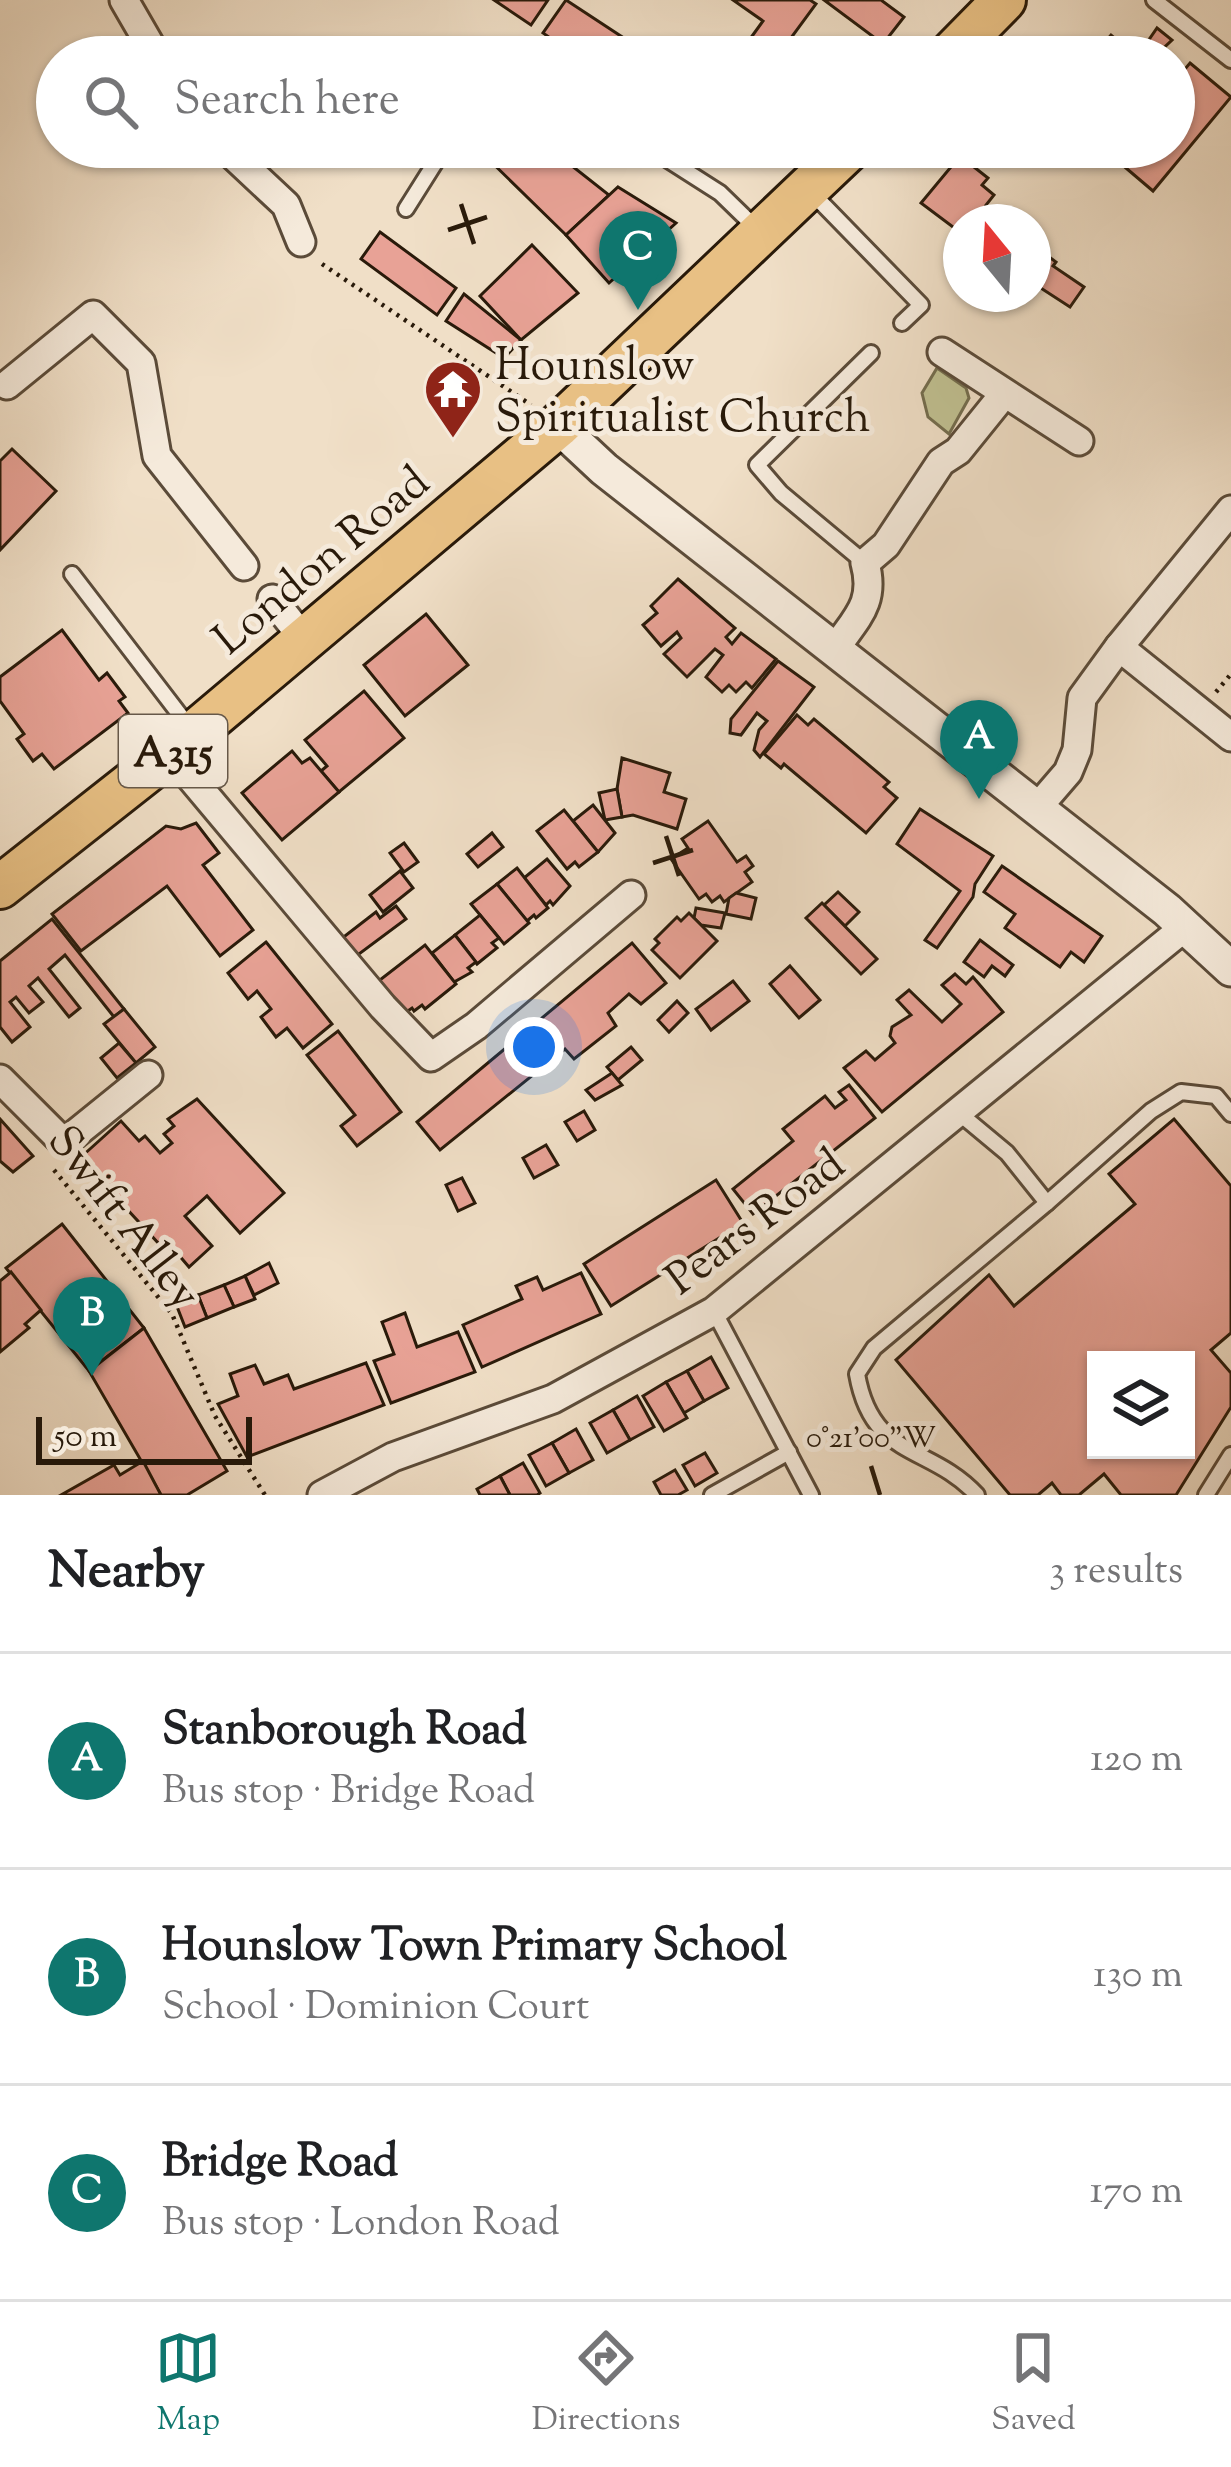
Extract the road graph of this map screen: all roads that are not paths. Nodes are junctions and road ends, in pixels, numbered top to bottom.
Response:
1 (124, 0) edge
2 (1004, 0) edge
3 (1154, 0) edge
4 (145, 36) edge
5 (969, 36) edge
6 (1231, 60) edge
7 (246, 168) edge
8 (432, 168) edge
9 (681, 168) edge
10 (828, 168) edge
11 (807, 188) junction
12 (406, 209) dead end
13 (760, 232) junction
14 (301, 242) road end
15 (902, 323) dead end
16 (942, 352) dead end
17 (871, 353) dead end
18 (7, 385) dead end
19 (1004, 394) junction
20 (558, 426) junction
21 (1079, 441) dead end
22 (1231, 510) edge
23 (865, 563) junction
24 (244, 566) dead end
25 (72, 574) dead end
26 (272, 599) dead end
27 (304, 639) junction
28 (1119, 646) junction
29 (835, 649) junction
30 (1231, 737) edge
31 (182, 743) junction
32 (1037, 808) junction
33 (0, 887) edge
34 (631, 895) dead end
35 (1185, 927) junction
36 (1231, 970) edge
37 (148, 1076) dead end
38 (0, 1079) edge
39 (959, 1113) junction
40 (1231, 1114) edge
41 (1047, 1203) junction
42 (714, 1311) junction
43 (788, 1452) junction
44 (1231, 1455) edge
45 (1212, 1493) edge
46 (322, 1495) edge
47 (712, 1495) edge
48 (811, 1495) edge
49 (977, 1495) edge

1 - 4 street
2 - 5 main road
3 - 6 lane
7 - 14 street
8 - 12 lane
9 - 13 lane
10 - 11 main road, London Road / A315
11 - 13 main road, London Road / A315
11 - 15 lane
13 - 20 main road, London Road / A315
16 - 19 street
17 - 23 lane
18 - 24 street
19 - 21 street
19 - 23 street
20 - 27 main road, London Road / A315
20 - 29 street
22 - 28 street
23 - 29 street
25 - 31 lane
26 - 27 street
27 - 31 main road, London Road / A315
28 - 30 street
28 - 32 street
29 - 32 street
31 - 33 main road, London Road / A315
31 - 34 street
32 - 35 street
35 - 36 street
35 - 39 street, Pears Road
37 - 38 street
39 - 41 lane
39 - 42 street, Pears Road
40 - 41 lane
41 - 49 lane
42 - 43 lane
42 - 46 street, Pears Road
43 - 47 lane
43 - 48 lane
44 - 45 lane

